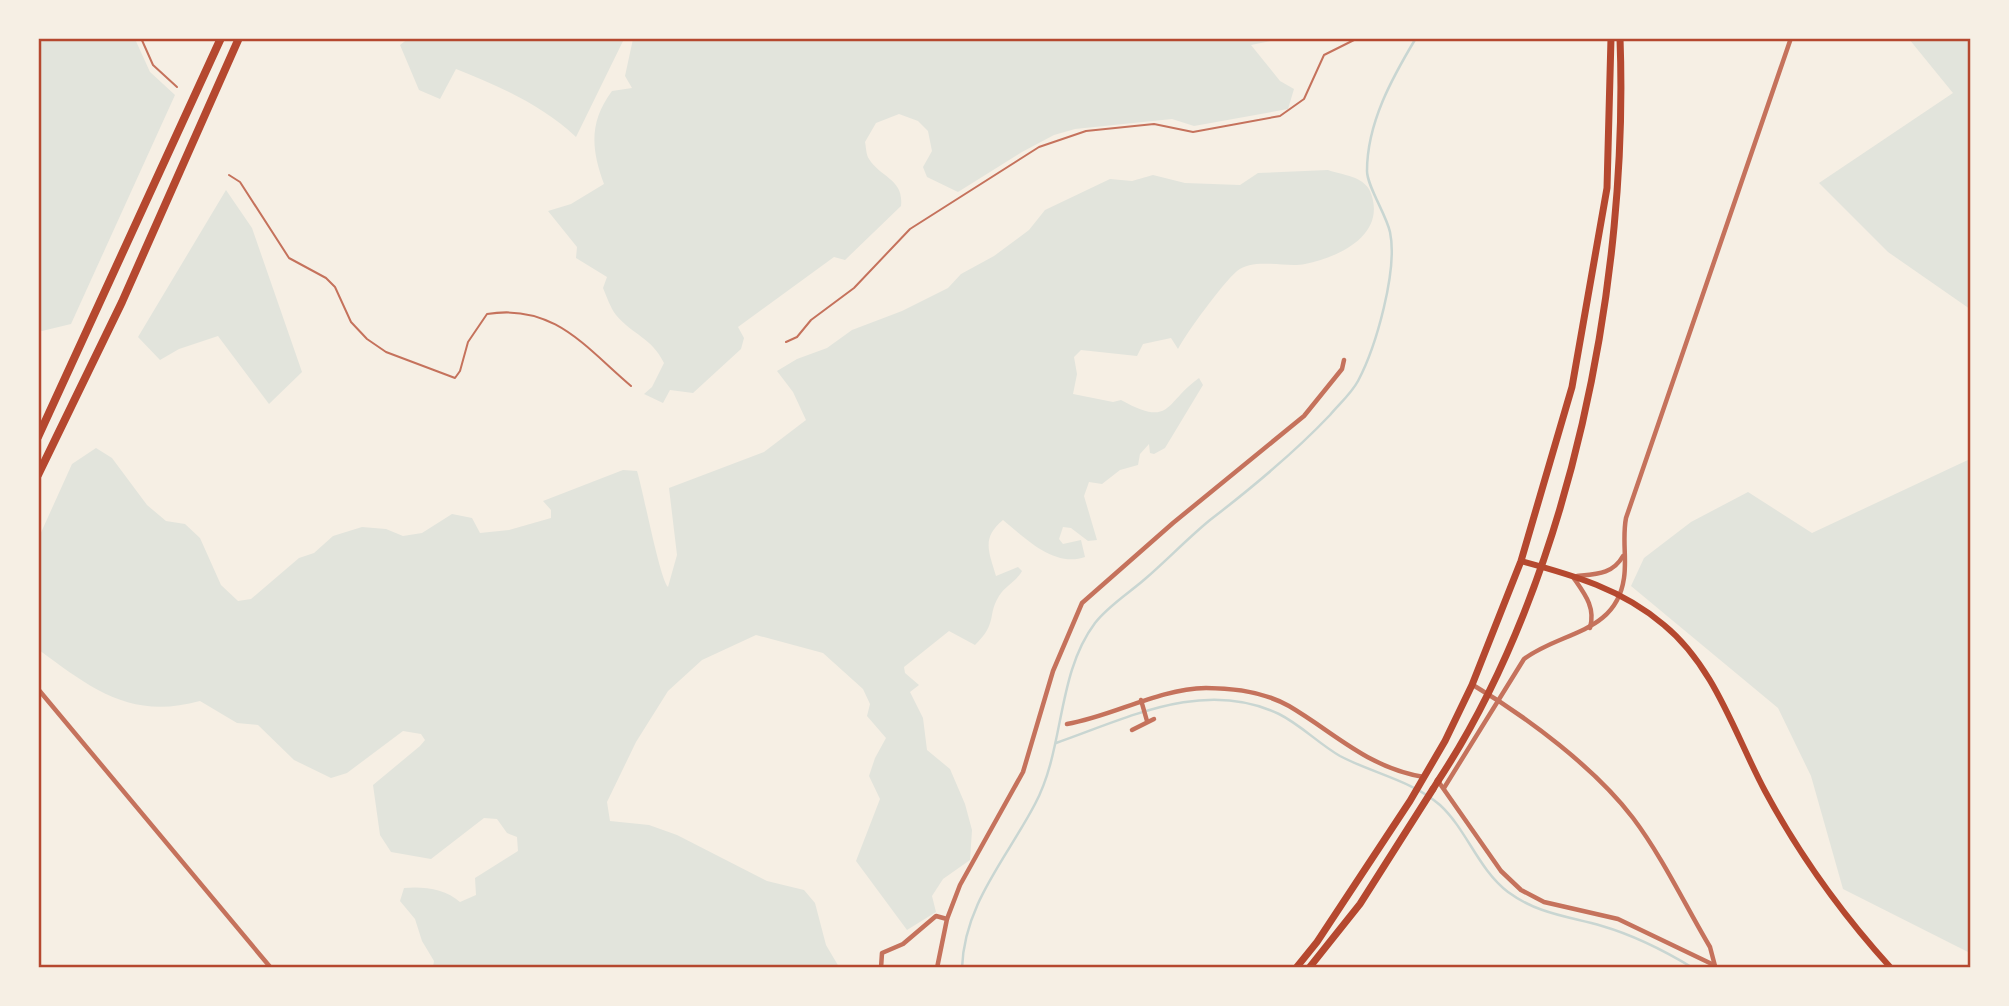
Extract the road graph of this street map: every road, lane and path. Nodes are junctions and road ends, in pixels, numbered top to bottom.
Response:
1 (141, 38) edge
2 (221, 38) edge
3 (239, 38) edge
4 (1358, 38) edge
5 (1611, 38) edge
6 (1620, 38) edge
7 (1791, 38) edge
8 (177, 88) dead end
9 (229, 176) dead end
10 (786, 342) dead end
11 (1343, 360) dead end
12 (631, 386) dead end
13 (38, 437) edge
14 (38, 475) edge
15 (1624, 555) junction
16 (1521, 561) junction
17 (1540, 566) junction
18 (1572, 576) junction
19 (1620, 594) junction
20 (1590, 628) junction
21 (1472, 685) junction
22 (38, 689) edge
23 (1487, 694) junction
24 (1141, 700) junction
25 (1498, 700) junction
26 (1154, 719) dead end
27 (1147, 721) junction
28 (1068, 724) dead end
29 (1132, 730) dead end
30 (1422, 781) junction
31 (1438, 781) junction
32 (1444, 788) junction
33 (947, 919) junction
34 (1716, 967) edge
35 (271, 968) edge
36 (881, 968) edge
37 (937, 968) edge
38 (1296, 968) edge
39 (1309, 968) edge
40 (1891, 968) edge

1 - 8 lane
2 - 13 highway
3 - 14 highway
4 - 10 lane
5 - 16 main road
6 - 17 main road
7 - 15 street
9 - 12 lane
11 - 33 street
15 - 18 street
15 - 19 street
16 - 17 main road
16 - 21 main road
17 - 18 main road
17 - 23 main road
18 - 19 main road
18 - 20 street
19 - 20 street
19 - 40 main road
20 - 25 street
21 - 23 street
21 - 30 main road
22 - 35 street
23 - 25 street
23 - 31 main road
24 - 27 street
24 - 28 street
24 - 30 street
25 - 32 street
25 - 34 street
26 - 27 street
27 - 29 street
30 - 38 main road
31 - 32 street
31 - 39 main road
32 - 34 street
33 - 36 street
33 - 37 street

